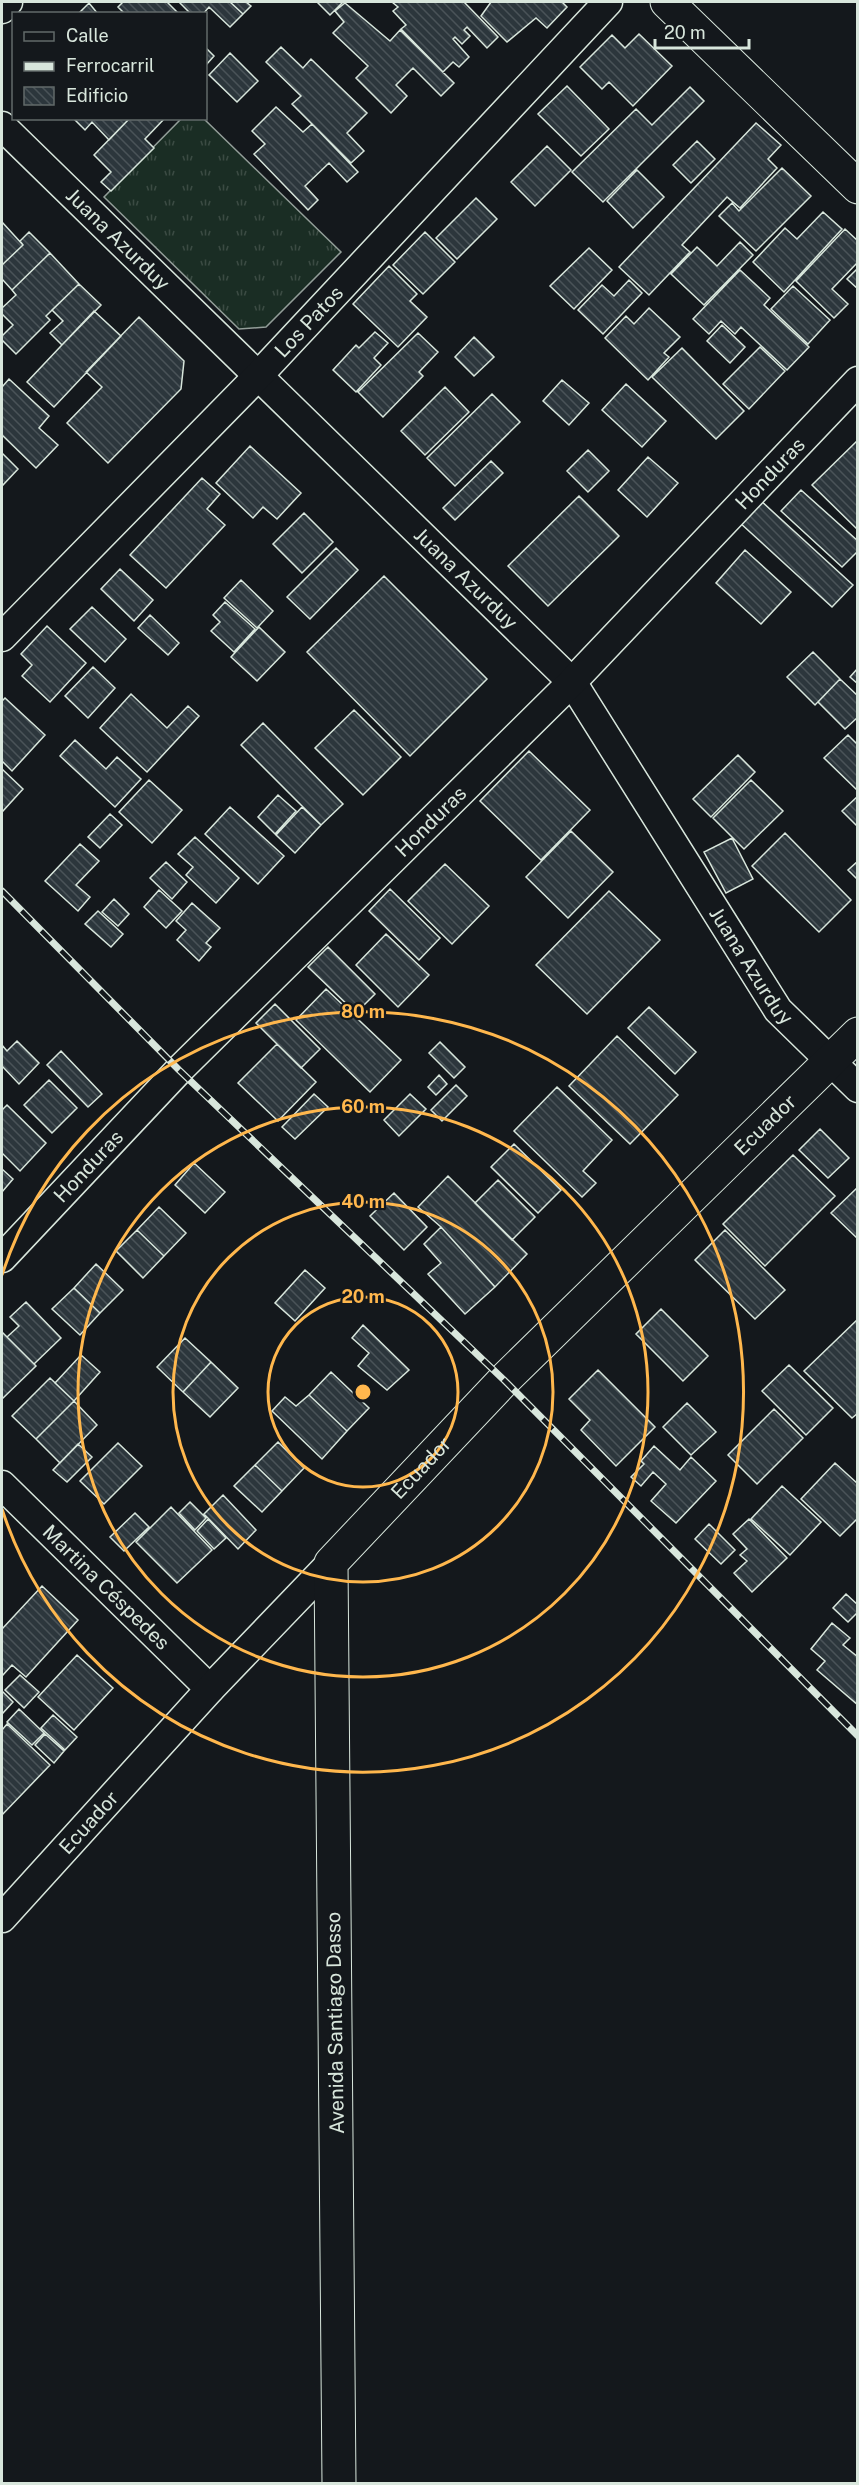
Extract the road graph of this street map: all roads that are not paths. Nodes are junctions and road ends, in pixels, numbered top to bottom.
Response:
1 (8, 2) edge
2 (608, 2) edge
3 (667, 2) edge
4 (2, 9) edge
5 (2, 126) edge
6 (858, 187) edge
7 (258, 376) junction
8 (858, 381) edge
9 (2, 637) edge
10 (572, 682) junction
11 (858, 1034) edge
12 (831, 1062) junction
13 (858, 1088) edge
14 (2, 1258) edge
15 (2, 1485) edge
16 (331, 1563) junction
17 (210, 1689) junction
18 (2, 1918) edge
19 (339, 2484) edge

1 - 4 street
2 - 7 street, Los Patos
3 - 6 main road
5 - 7 street, Juana Azurduy
7 - 9 street, Los Patos
7 - 10 street, Juana Azurduy
8 - 10 street, Honduras
10 - 12 street, Juana Azurduy
10 - 14 street, Honduras
11 - 12 main road, Ecuador
12 - 13 street, Juana Azurduy
12 - 16 main road, Ecuador
15 - 17 street, Martina Céspedes
16 - 17 street, Ecuador
16 - 19 main road, Avenida Santiago Dasso
17 - 18 street, Ecuador

